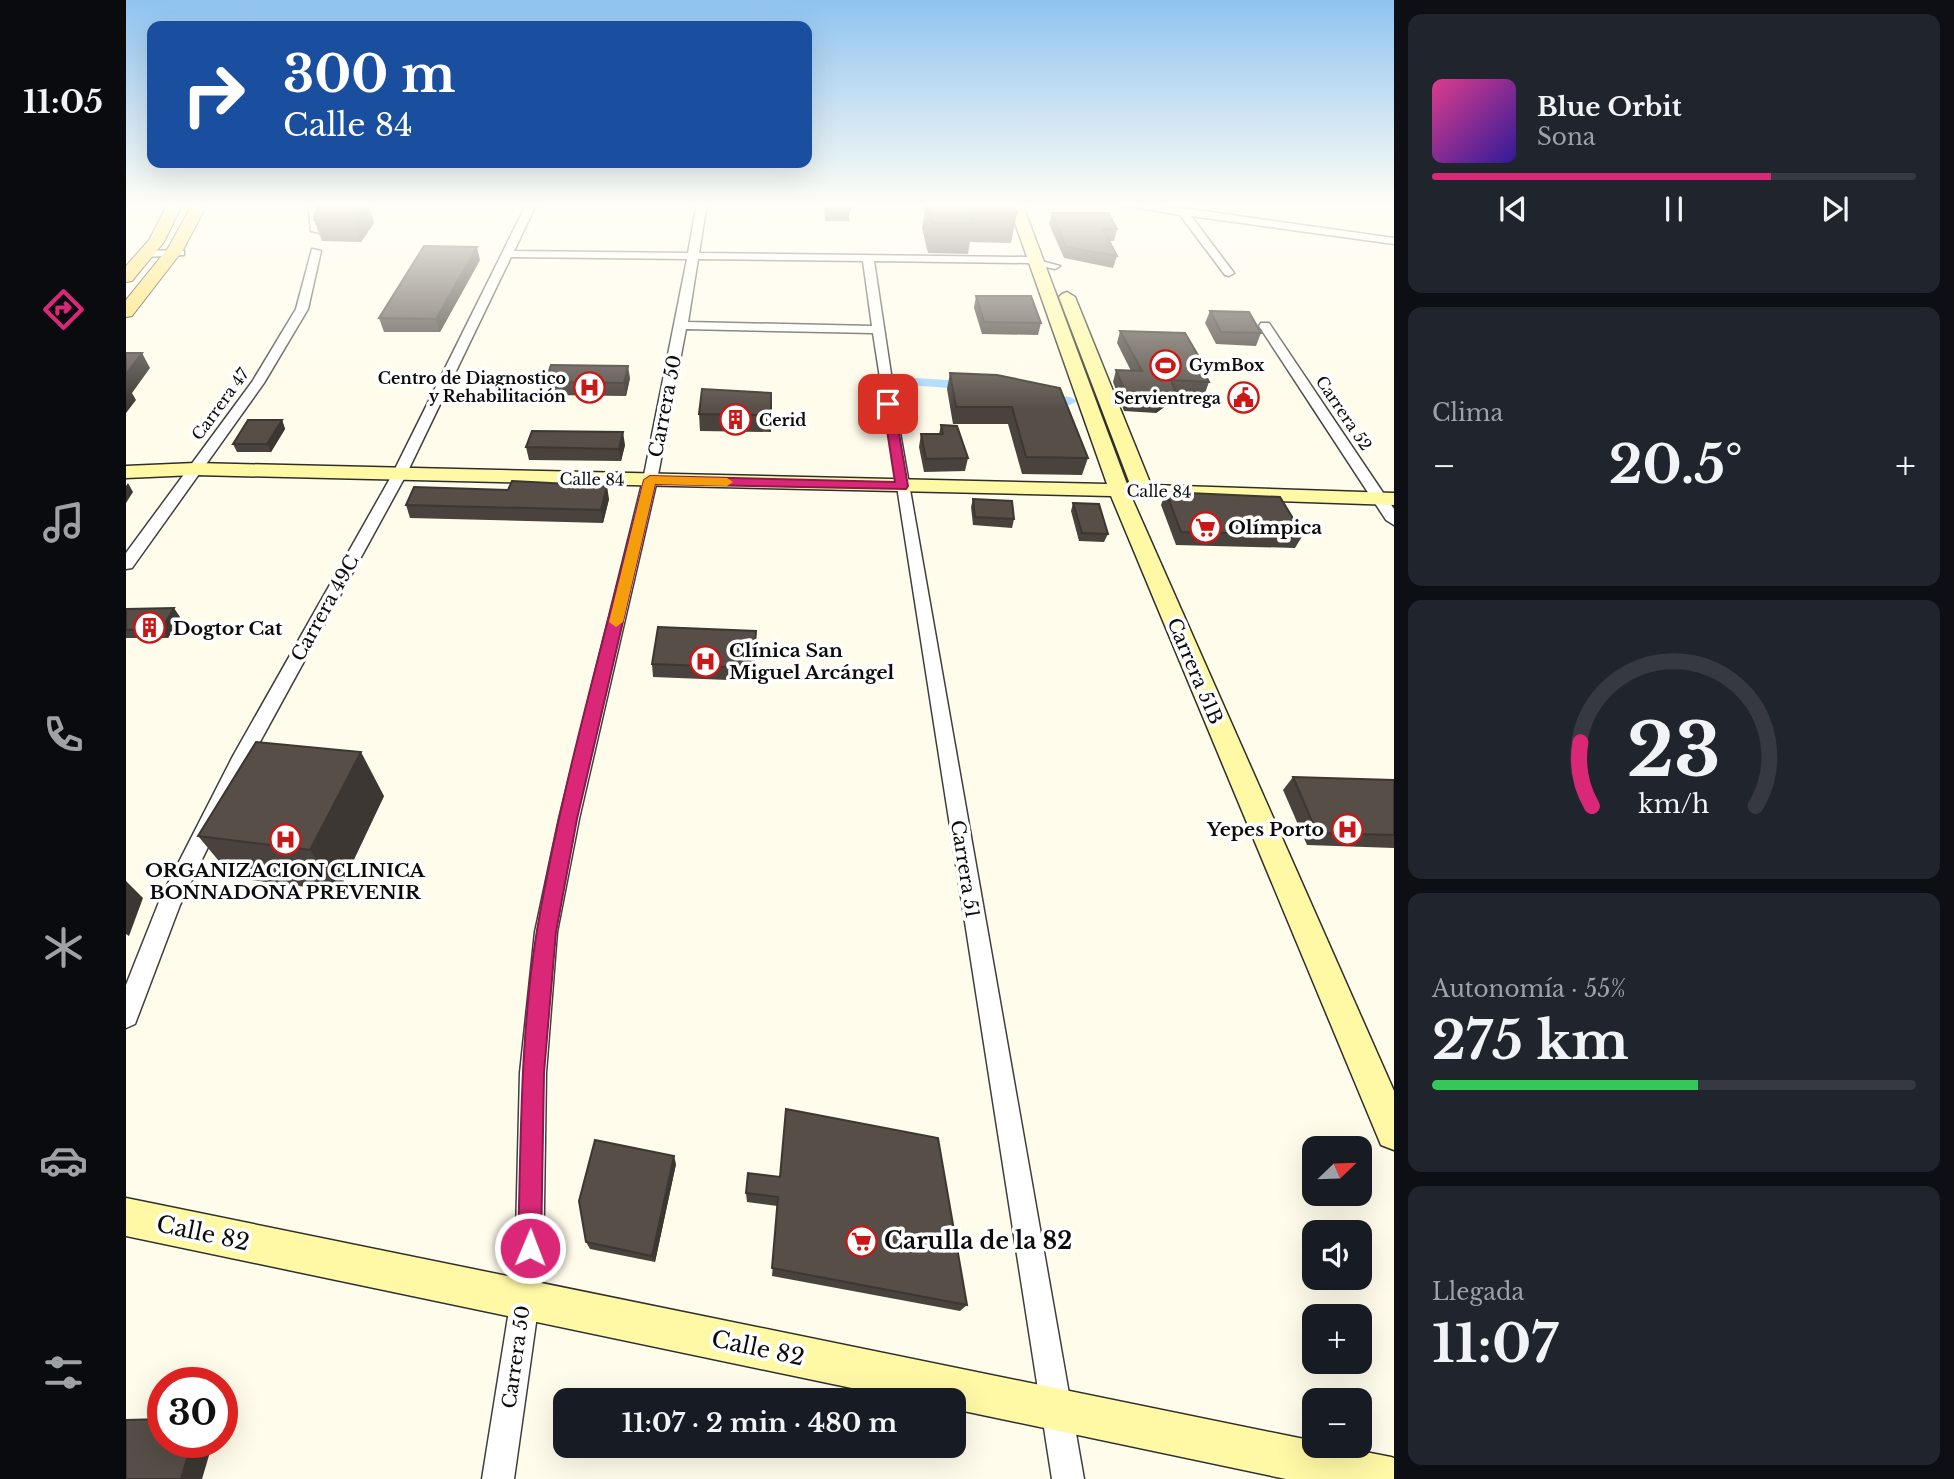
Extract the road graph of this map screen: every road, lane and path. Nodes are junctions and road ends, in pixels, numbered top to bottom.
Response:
1 (161, 272) edge
2 (311, 272) edge
3 (499, 272) edge
4 (690, 272) edge
5 (870, 272) edge
6 (1051, 272) edge
7 (126, 312) edge
8 (681, 326) junction
9 (1265, 326) dead end
10 (877, 330) junction
11 (195, 469) junction
12 (126, 472) edge
13 (399, 475) junction
14 (650, 480) junction
15 (902, 486) junction
16 (1131, 491) junction
17 (1386, 498) edge
18 (1394, 520) edge
19 (126, 564) edge
20 (126, 1016) edge
21 (1394, 1132) edge
22 (126, 1217) edge
23 (525, 1300) junction
24 (1055, 1409) junction
25 (498, 1479) edge
26 (1068, 1479) edge
27 (1391, 1479) edge

1 - 7 main road
2 - 11 street, Carrera 47
3 - 13 street, Carrera 49C
4 - 8 street, Carrera 50
5 - 10 street, Carrera 51
6 - 16 main road, Carrera 51B
8 - 10 street
8 - 14 street, Carrera 50
9 - 17 street, Carrera 52
10 - 15 street, Carrera 51
11 - 12 main road, Calle 84
11 - 13 main road, Calle 84
11 - 19 street, Carrera 47
13 - 14 main road, Calle 84
13 - 20 street, Carrera 49C
14 - 15 main road, Calle 84
14 - 23 street, Carrera 50
15 - 16 main road, Calle 84
15 - 24 street, Carrera 51
16 - 17 main road, Calle 84
16 - 21 main road, Carrera 51B
17 - 18 street, Carrera 52
22 - 23 main road, Calle 82
23 - 24 main road, Calle 82
23 - 25 street, Carrera 50
24 - 26 street, Carrera 51
24 - 27 main road, Calle 82

